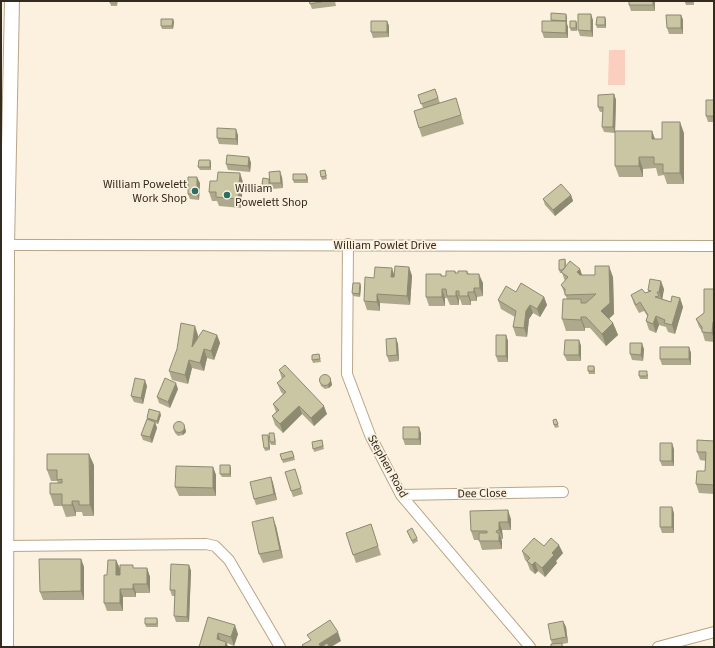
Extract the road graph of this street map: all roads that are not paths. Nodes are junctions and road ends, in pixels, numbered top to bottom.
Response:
1 (12, 1) edge
2 (348, 244) junction
3 (7, 245) junction
4 (714, 246) edge
5 (563, 492) dead end
6 (401, 494) junction
7 (7, 546) junction
8 (714, 632) edge
9 (6, 647) edge
10 (280, 647) edge
11 (530, 647) edge
12 (658, 647) edge

1 - 3 main road
2 - 3 street, William Powlet Drive
2 - 4 street, William Powlet Drive
2 - 6 street, Stephen Road
3 - 7 main road
5 - 6 street, Dee Close
6 - 11 street, Stephen Road
7 - 9 main road
7 - 10 street
8 - 12 street

